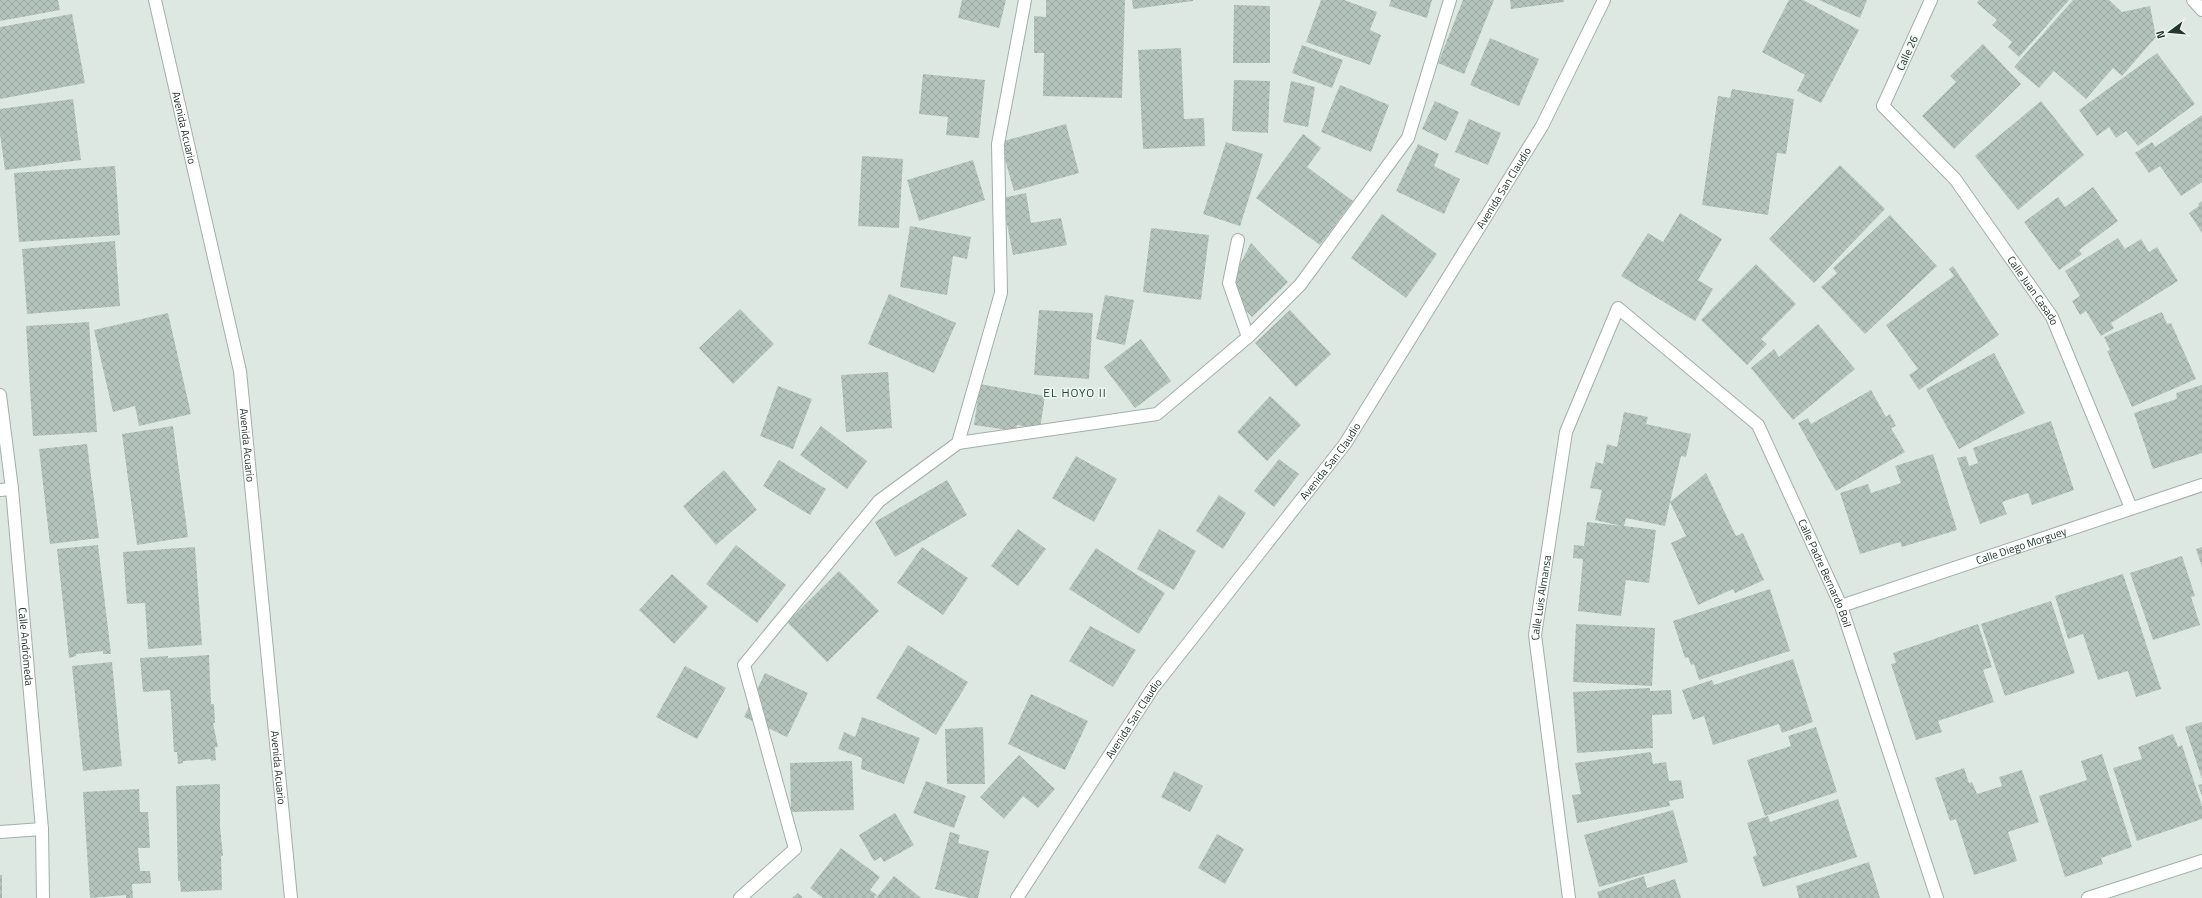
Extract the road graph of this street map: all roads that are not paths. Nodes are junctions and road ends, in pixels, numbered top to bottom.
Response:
1 (155, 0) edge
2 (1025, 0) edge
3 (1450, 0) edge
4 (1604, 0) edge
5 (1930, 0) edge
6 (2194, 0) edge
7 (2202, 10) edge
8 (1883, 106) joint
9 (1238, 240) dead end
10 (1618, 308) joint
11 (1248, 337) junction
12 (0, 395) edge
13 (958, 444) junction
14 (2202, 485) edge
15 (6, 490) edge
16 (2131, 508) junction
17 (1841, 606) junction
18 (42, 829) junction
19 (0, 832) edge
20 (2202, 861) edge
21 (43, 898) edge
22 (291, 898) edge
23 (740, 898) edge
24 (1017, 898) edge
25 (1569, 898) edge
26 (1937, 898) edge
27 (2088, 898) edge

1 - 22 street, Avenida Acuario
2 - 13 street
3 - 11 street
4 - 24 street, Avenida San Claudio
5 - 8 street, Calle 26
6 - 7 street
8 - 16 street, Calle Juan Casado
9 - 11 street
10 - 17 street, Calle Padre Bernardo Boil
10 - 25 street, Calle Luis Almansa
11 - 13 street
12 - 15 street, Calle Andrómeda
13 - 23 street
14 - 16 street, Calle Diego Morguey
15 - 18 street, Calle Andrómeda
16 - 17 street, Calle Diego Morguey
17 - 26 street, Calle Padre Bernardo Boil
18 - 19 street
18 - 21 street, Calle Andrómeda
20 - 27 street

